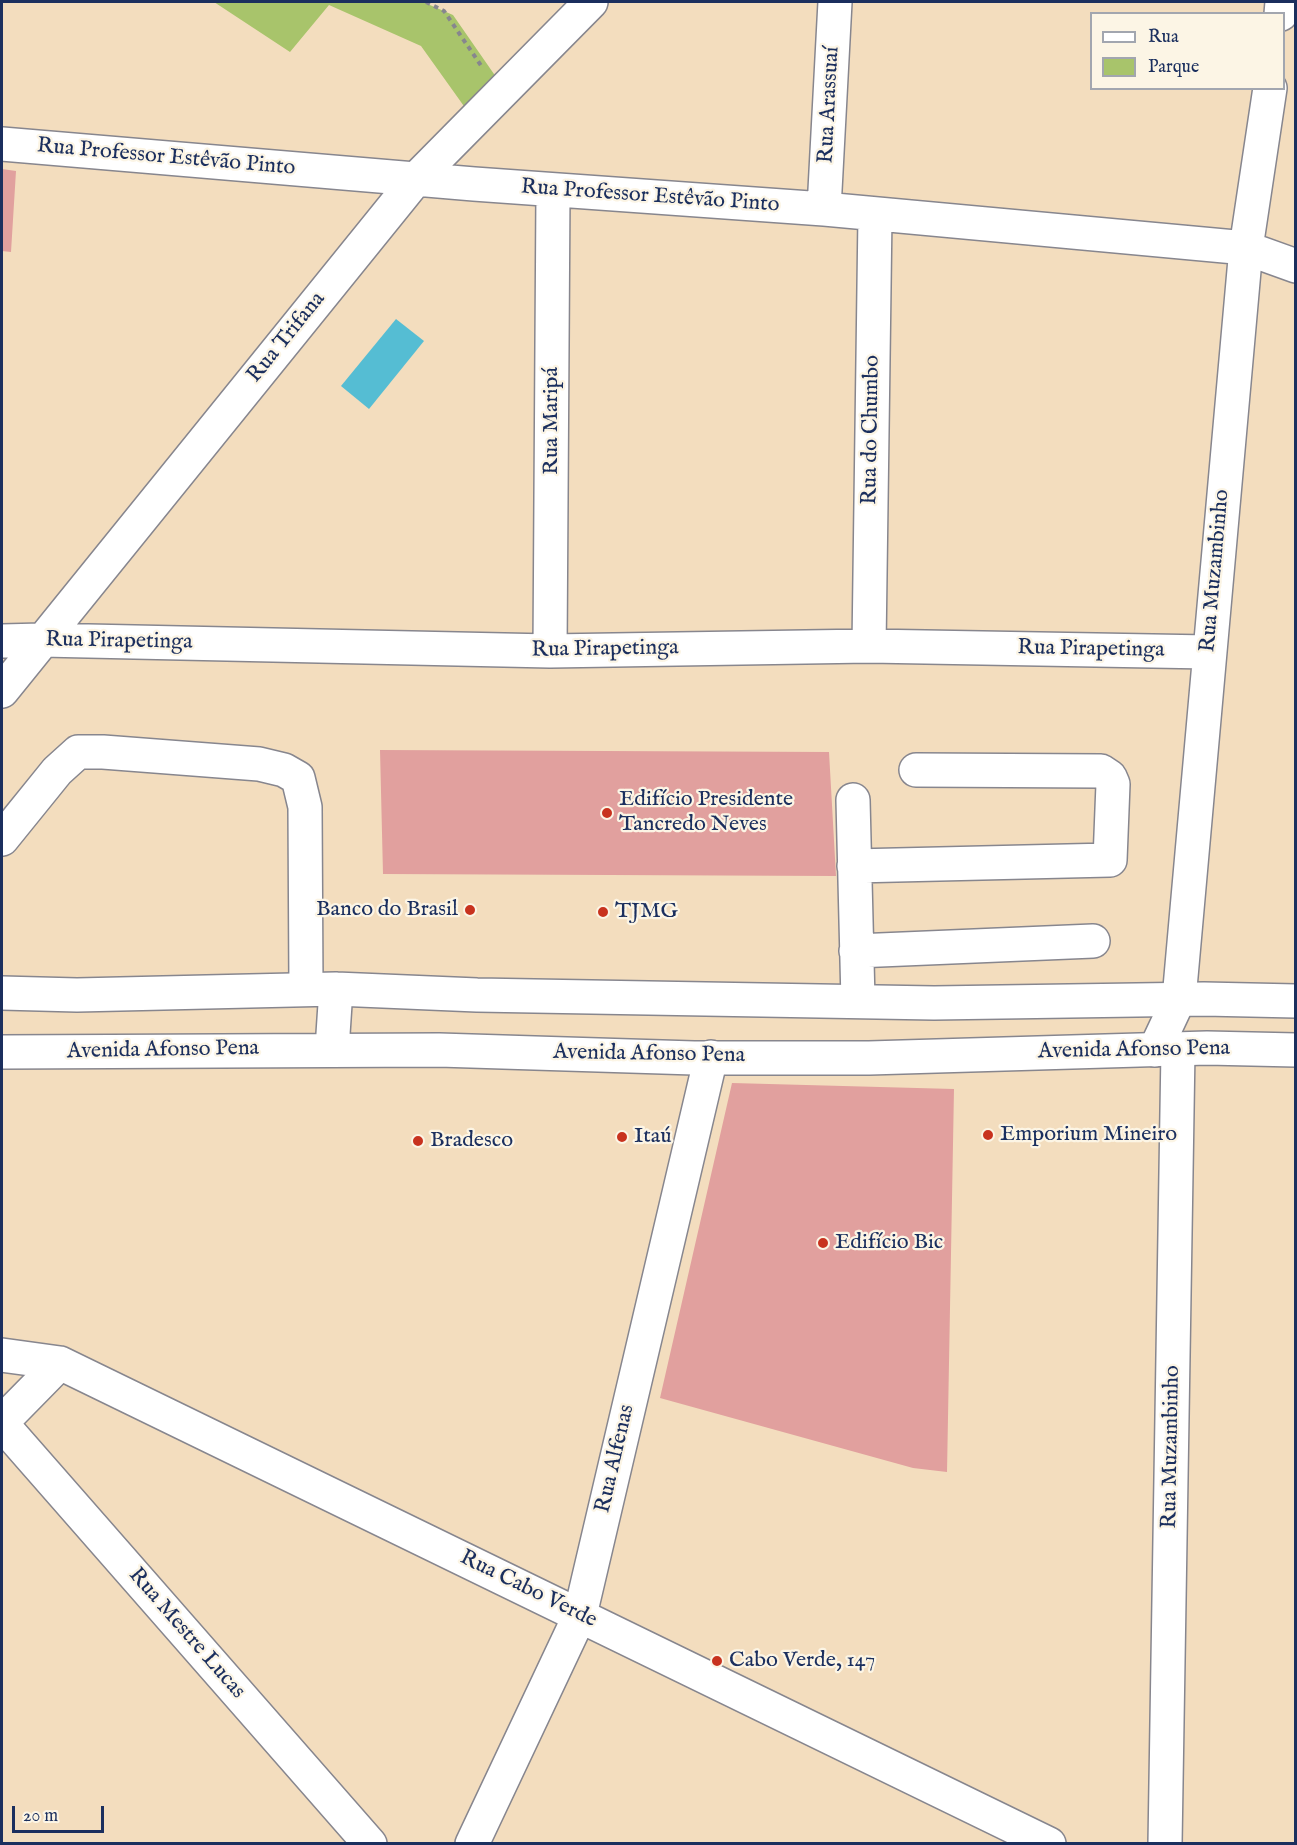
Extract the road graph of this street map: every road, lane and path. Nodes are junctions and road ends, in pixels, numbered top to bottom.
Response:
1 (426, 2) edge
2 (591, 2) edge
3 (835, 2) edge
4 (1269, 90) edge
5 (501, 95) junction
6 (2, 144) edge
7 (416, 179) junction
8 (553, 190) junction
9 (824, 209) junction
10 (875, 214) junction
11 (1246, 248) junction
12 (1296, 266) edge
13 (42, 640) junction
14 (2, 641) edge
15 (869, 646) junction
16 (550, 651) junction
17 (1209, 652) junction
18 (2, 692) edge
19 (916, 770) dead end
20 (853, 800) dead end
21 (2, 839) edge
22 (854, 866) junction
23 (1093, 942) dead end
24 (856, 951) junction
25 (321, 989) junction
26 (2, 993) edge
27 (1179, 999) junction
28 (858, 1001) junction
29 (1296, 1001) edge
30 (332, 1049) junction
31 (1167, 1050) junction
32 (1296, 1050) edge
33 (2, 1052) edge
34 (711, 1058) junction
35 (2, 1355) edge
36 (60, 1363) junction
37 (2, 1423) edge
38 (580, 1615) junction
39 (370, 1844) edge
40 (472, 1844) edge
41 (1049, 1844) edge
42 (1165, 1844) edge

1 - 5 path
2 - 5 street, Rua Trifana
3 - 9 street, Rua Arassuaí
4 - 11 street, Rua Muzambinho
5 - 7 street, Rua Trifana
6 - 7 street, Rua Professor Estêvão Pinto
7 - 8 street, Rua Professor Estêvão Pinto
7 - 13 street, Rua Trifana
8 - 9 street, Rua Professor Estêvão Pinto
8 - 16 street, Rua Maripá
9 - 10 street, Rua Professor Estêvão Pinto
10 - 11 street, Rua Professor Estêvão Pinto
10 - 15 street, Rua do Chumbo
11 - 12 street, Rua Professor Estêvão Pinto
11 - 17 street, Rua Muzambinho
13 - 14 street, Rua Pirapetinga
13 - 16 street, Rua Pirapetinga
13 - 18 street, Rua Trifana
15 - 16 street, Rua Pirapetinga
15 - 17 street, Rua Pirapetinga
17 - 27 street, Rua Muzambinho
19 - 22 street
20 - 22 street
21 - 25 street
22 - 24 street
23 - 24 street
24 - 28 street
25 - 26 street
25 - 28 street
25 - 30 street
27 - 28 street
27 - 29 street
27 - 31 street, Rua Muzambinho
30 - 33 street, Avenida Afonso Pena
30 - 34 street, Avenida Afonso Pena
31 - 32 street, Avenida Afonso Pena
31 - 34 street, Avenida Afonso Pena
31 - 42 street, Rua Muzambinho
34 - 38 street, Rua Alfenas
35 - 36 street, Rua Cabo Verde
36 - 37 street
36 - 38 street, Rua Cabo Verde
37 - 39 street, Rua Mestre Lucas
38 - 40 street, Rua Alfenas
38 - 41 street, Rua Cabo Verde

